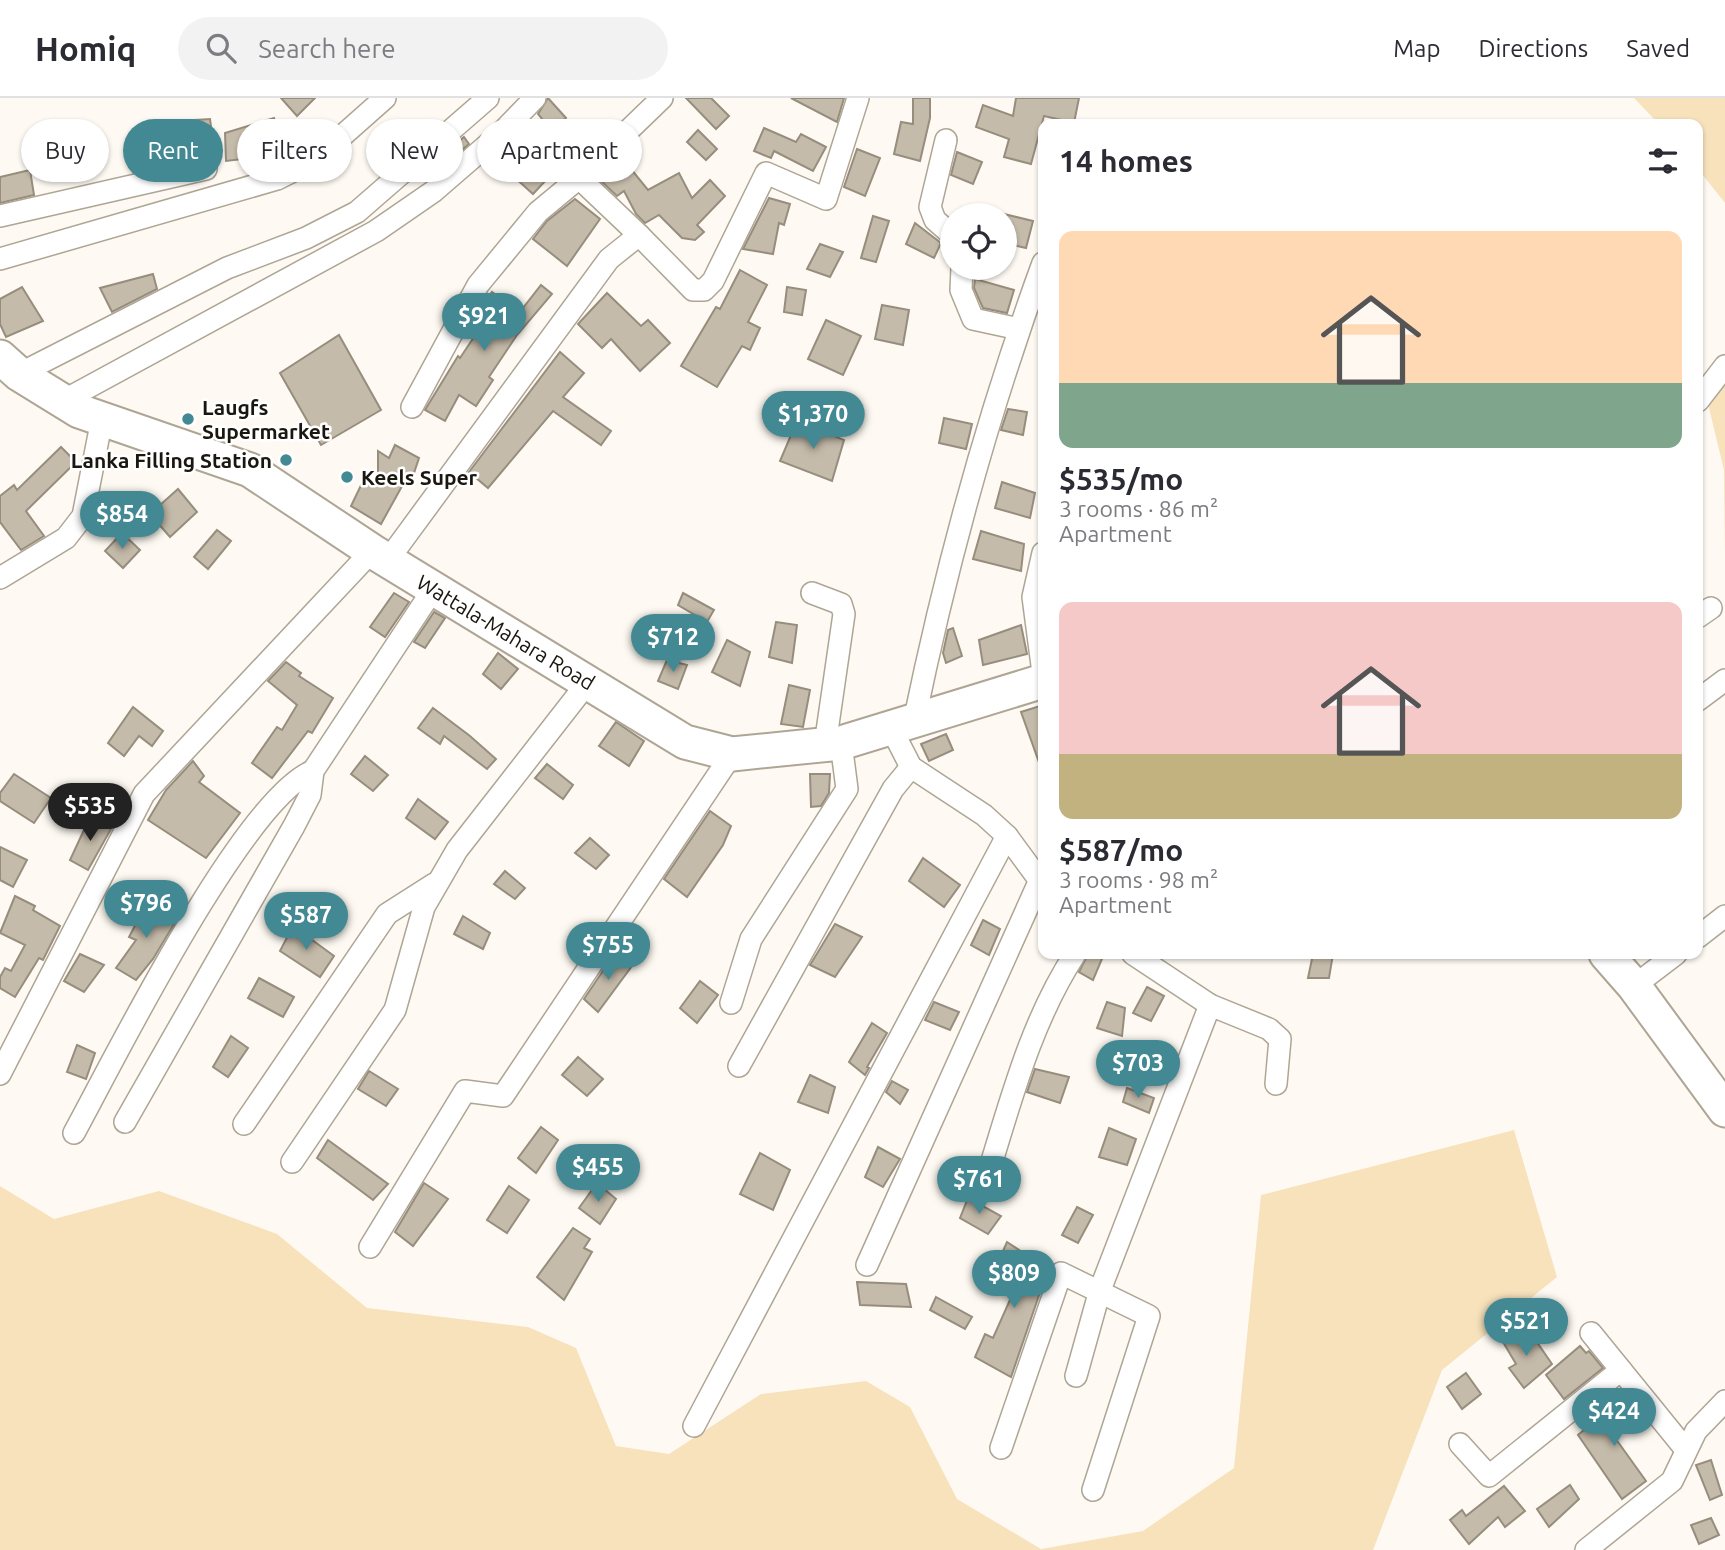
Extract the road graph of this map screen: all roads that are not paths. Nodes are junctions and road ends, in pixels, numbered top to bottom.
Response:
1 (385, 98) edge
2 (488, 98) edge
3 (535, 98) edge
4 (662, 98) edge
5 (858, 98) edge
6 (640, 119) edge
7 (946, 140) dead end
8 (149, 182) edge
9 (574, 182) edge
10 (583, 182) edge
11 (0, 216) edge
12 (940, 224) edge
13 (639, 236) junction
14 (0, 259) edge
15 (1038, 277) edge
16 (961, 280) edge
17 (1019, 329) junction
18 (9, 365) edge
19 (1725, 366) edge
20 (1703, 395) edge
21 (61, 402) junction
22 (412, 407) dead end
23 (102, 419) junction
24 (380, 556) junction
25 (1038, 575) edge
26 (0, 578) edge
27 (435, 588) junction
28 (812, 593) dead end
29 (1038, 635) edge
30 (1725, 681) edge
31 (588, 682) junction
32 (1038, 683) edge
33 (1703, 696) edge
34 (902, 725) junction
35 (833, 744) junction
36 (732, 754) junction
37 (911, 766) junction
38 (313, 771) junction
39 (1007, 836) junction
40 (1038, 880) edge
41 (438, 882) junction
42 (1038, 891) edge
43 (1725, 916) edge
44 (1703, 933) edge
45 (1072, 959) edge
46 (1140, 959) edge
47 (1610, 959) edge
48 (1669, 959) edge
49 (1634, 986) junction
50 (732, 1003) dead end
51 (1209, 1005) junction
52 (739, 1066) dead end
53 (0, 1074) edge
54 (1276, 1084) dead end
55 (1725, 1110) edge
56 (125, 1122) dead end
57 (244, 1124) dead end
58 (74, 1133) dead end
59 (992, 1161) dead end
60 (292, 1162) dead end
61 (370, 1247) dead end
62 (867, 1265) dead end
63 (1100, 1290) junction
64 (1591, 1333) dead end
65 (1621, 1370) junction
66 (1076, 1376) dead end
67 (1725, 1401) edge
68 (694, 1426) dead end
69 (1461, 1444) dead end
70 (1001, 1448) dead end
71 (1686, 1450) junction
72 (1093, 1490) dead end
73 (1586, 1550) edge

1 - 14 street
2 - 18 street
3 - 21 street
4 - 6 street
5 - 13 street
7 - 12 street
8 - 11 street
9 - 22 street
10 - 13 street
13 - 24 street
15 - 17 street
16 - 17 street
17 - 34 street
18 - 21 main road, Wattala-Mahara Road
19 - 20 street
21 - 23 main road, Wattala-Mahara Road
23 - 24 main road, Wattala-Mahara Road
23 - 26 street
24 - 27 main road, Wattala-Mahara Road
24 - 53 street
25 - 29 street
27 - 31 main road, Wattala-Mahara Road
27 - 38 street
28 - 35 street
30 - 33 street
31 - 36 main road, Wattala-Mahara Road
31 - 41 street
32 - 34 main road, Wattala-Mahara Road
34 - 35 main road, Wattala-Mahara Road
34 - 37 street
35 - 36 main road, Wattala-Mahara Road
35 - 50 street
36 - 61 street
37 - 39 street
37 - 52 street
38 - 56 street
38 - 58 street
39 - 40 street
39 - 68 street
41 - 57 street
41 - 60 street
42 - 62 street
43 - 44 street
45 - 59 street
46 - 51 street
47 - 49 main road
48 - 49 street
49 - 55 main road
51 - 54 street
51 - 63 street
63 - 66 street
63 - 70 street
63 - 72 street
64 - 65 street
65 - 69 street
65 - 71 street
67 - 71 street
71 - 73 street

